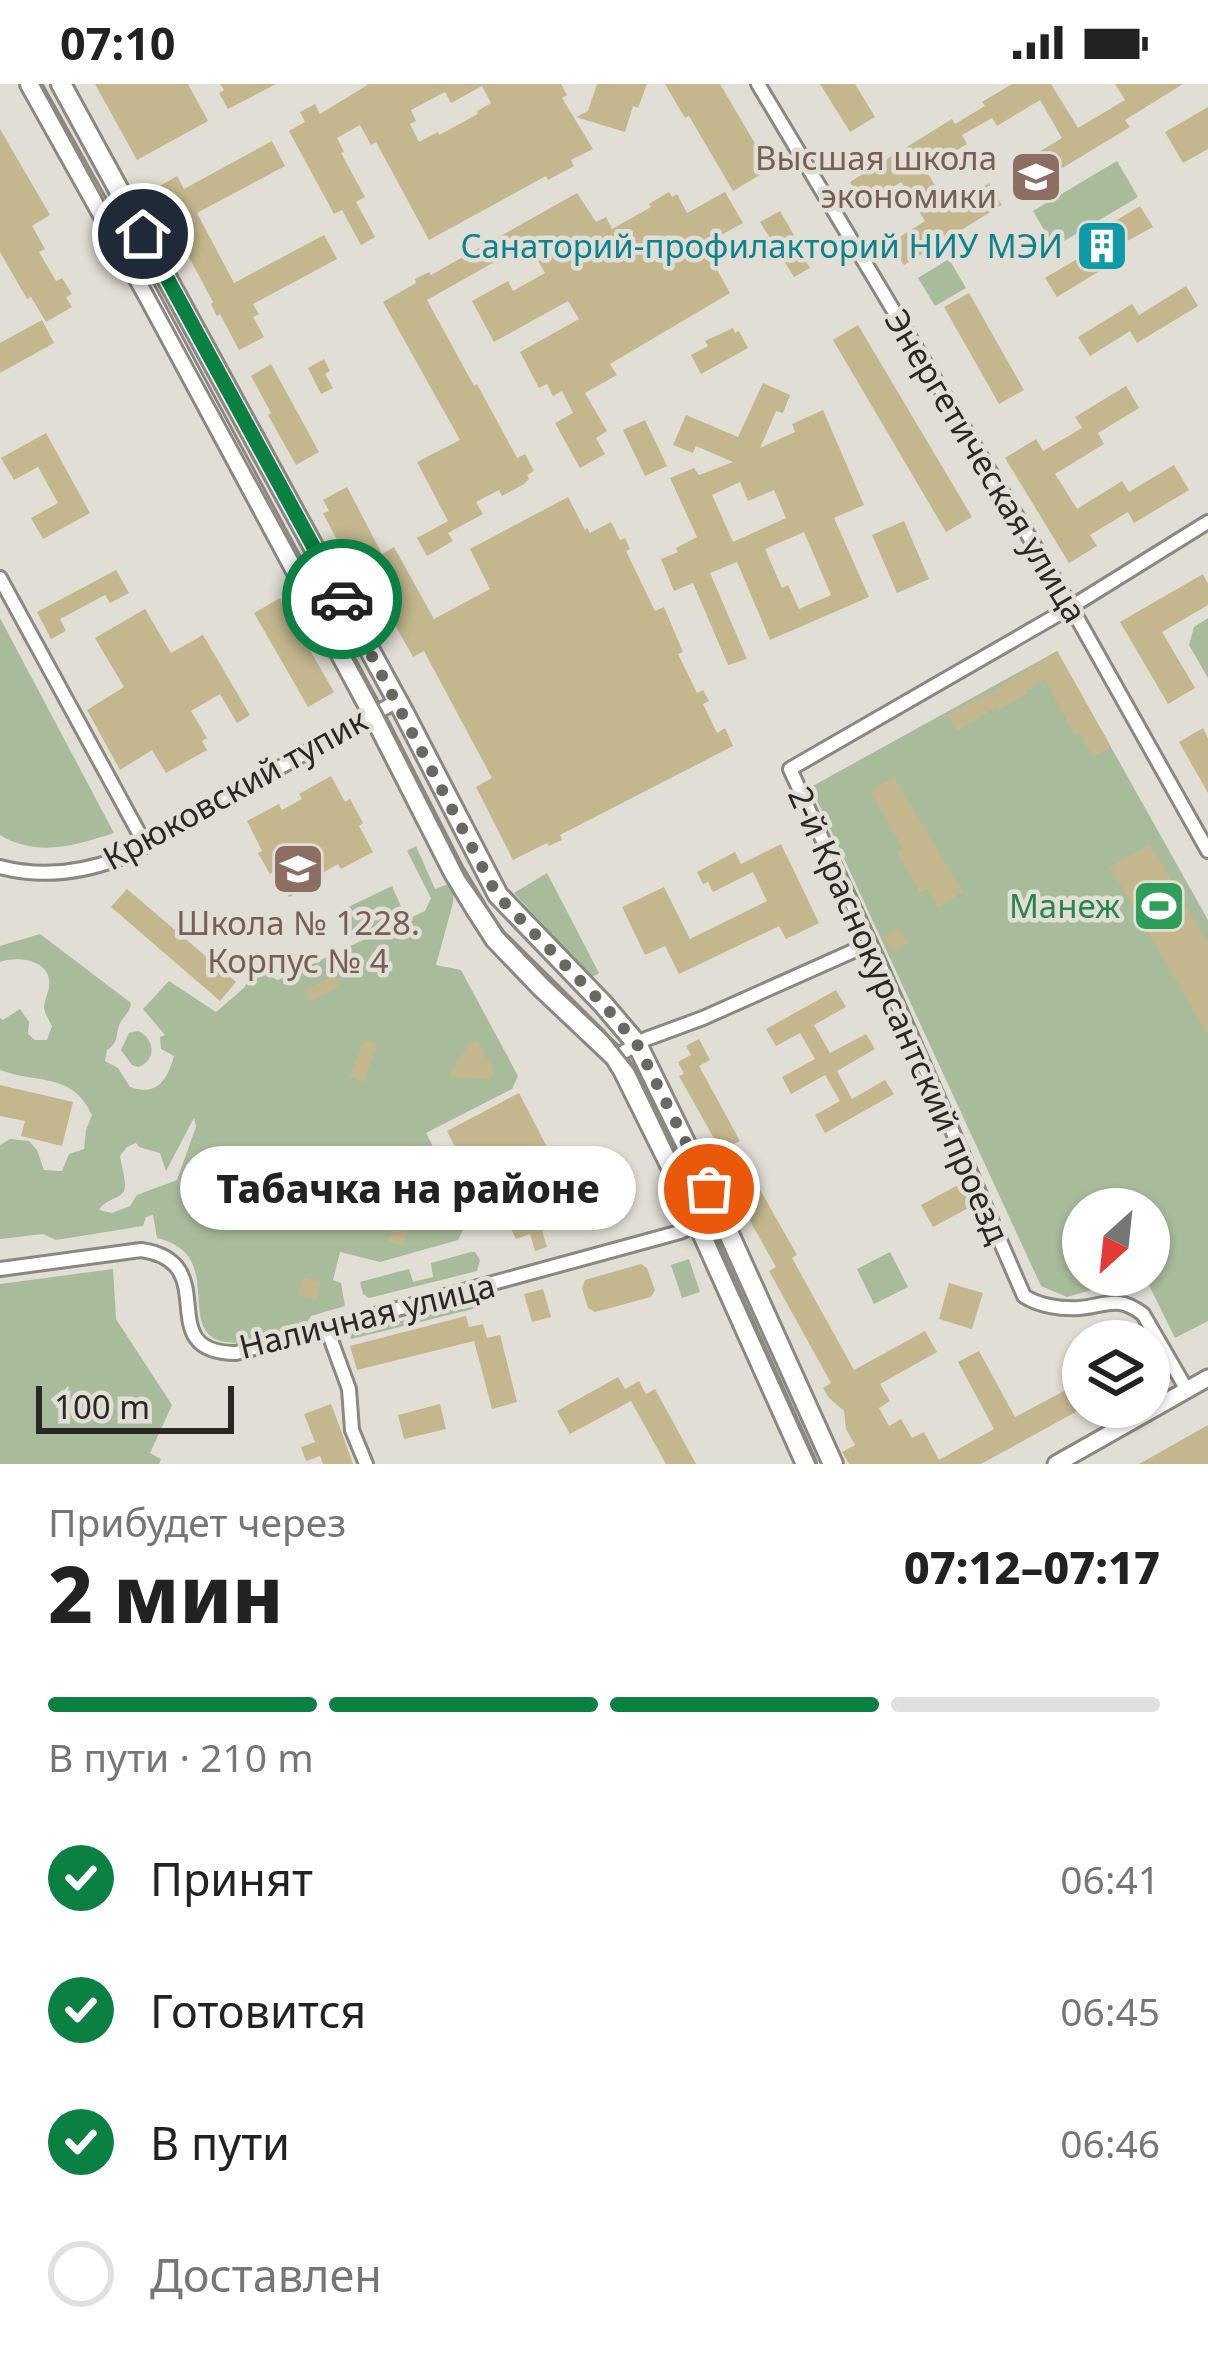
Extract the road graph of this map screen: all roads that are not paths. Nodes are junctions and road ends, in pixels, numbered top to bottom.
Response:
1 (30, 84) edge
2 (61, 84) edge
3 (758, 84) edge
4 (1208, 522) edge
5 (0, 578) edge
6 (1071, 607) junction
7 (397, 701) junction
8 (373, 714) junction
9 (146, 846) junction
10 (1208, 851) edge
11 (0, 867) edge
12 (869, 944) junction
13 (637, 1044) junction
14 (615, 1058) junction
15 (721, 1214) junction
16 (698, 1224) junction
17 (0, 1269) edge
18 (327, 1329) junction
19 (1208, 1378) edge
20 (1187, 1390) junction
21 (366, 1464) edge
22 (806, 1464) edge
23 (832, 1464) edge
24 (1056, 1464) edge

1 - 8 main road
2 - 7 main road
3 - 6 street, Энергетическая улица
4 - 6 street
5 - 9 street
6 - 10 street, Энергетическая улица
6 - 12 street, 2-й Краснокурсантский проезд
7 - 8 street, Крюковский тупик
7 - 13 main road
8 - 9 street, Крюковский тупик
8 - 14 main road
9 - 11 street, Крюковский тупик
12 - 13 street
12 - 20 street, 2-й Краснокурсантский проезд
13 - 14 street
13 - 15 main road
14 - 16 main road
15 - 16 street, Наличная улица
15 - 23 main road
16 - 18 street, Наличная улица
16 - 22 main road
17 - 18 street, Наличная улица
18 - 21 street
19 - 20 street
20 - 24 street

